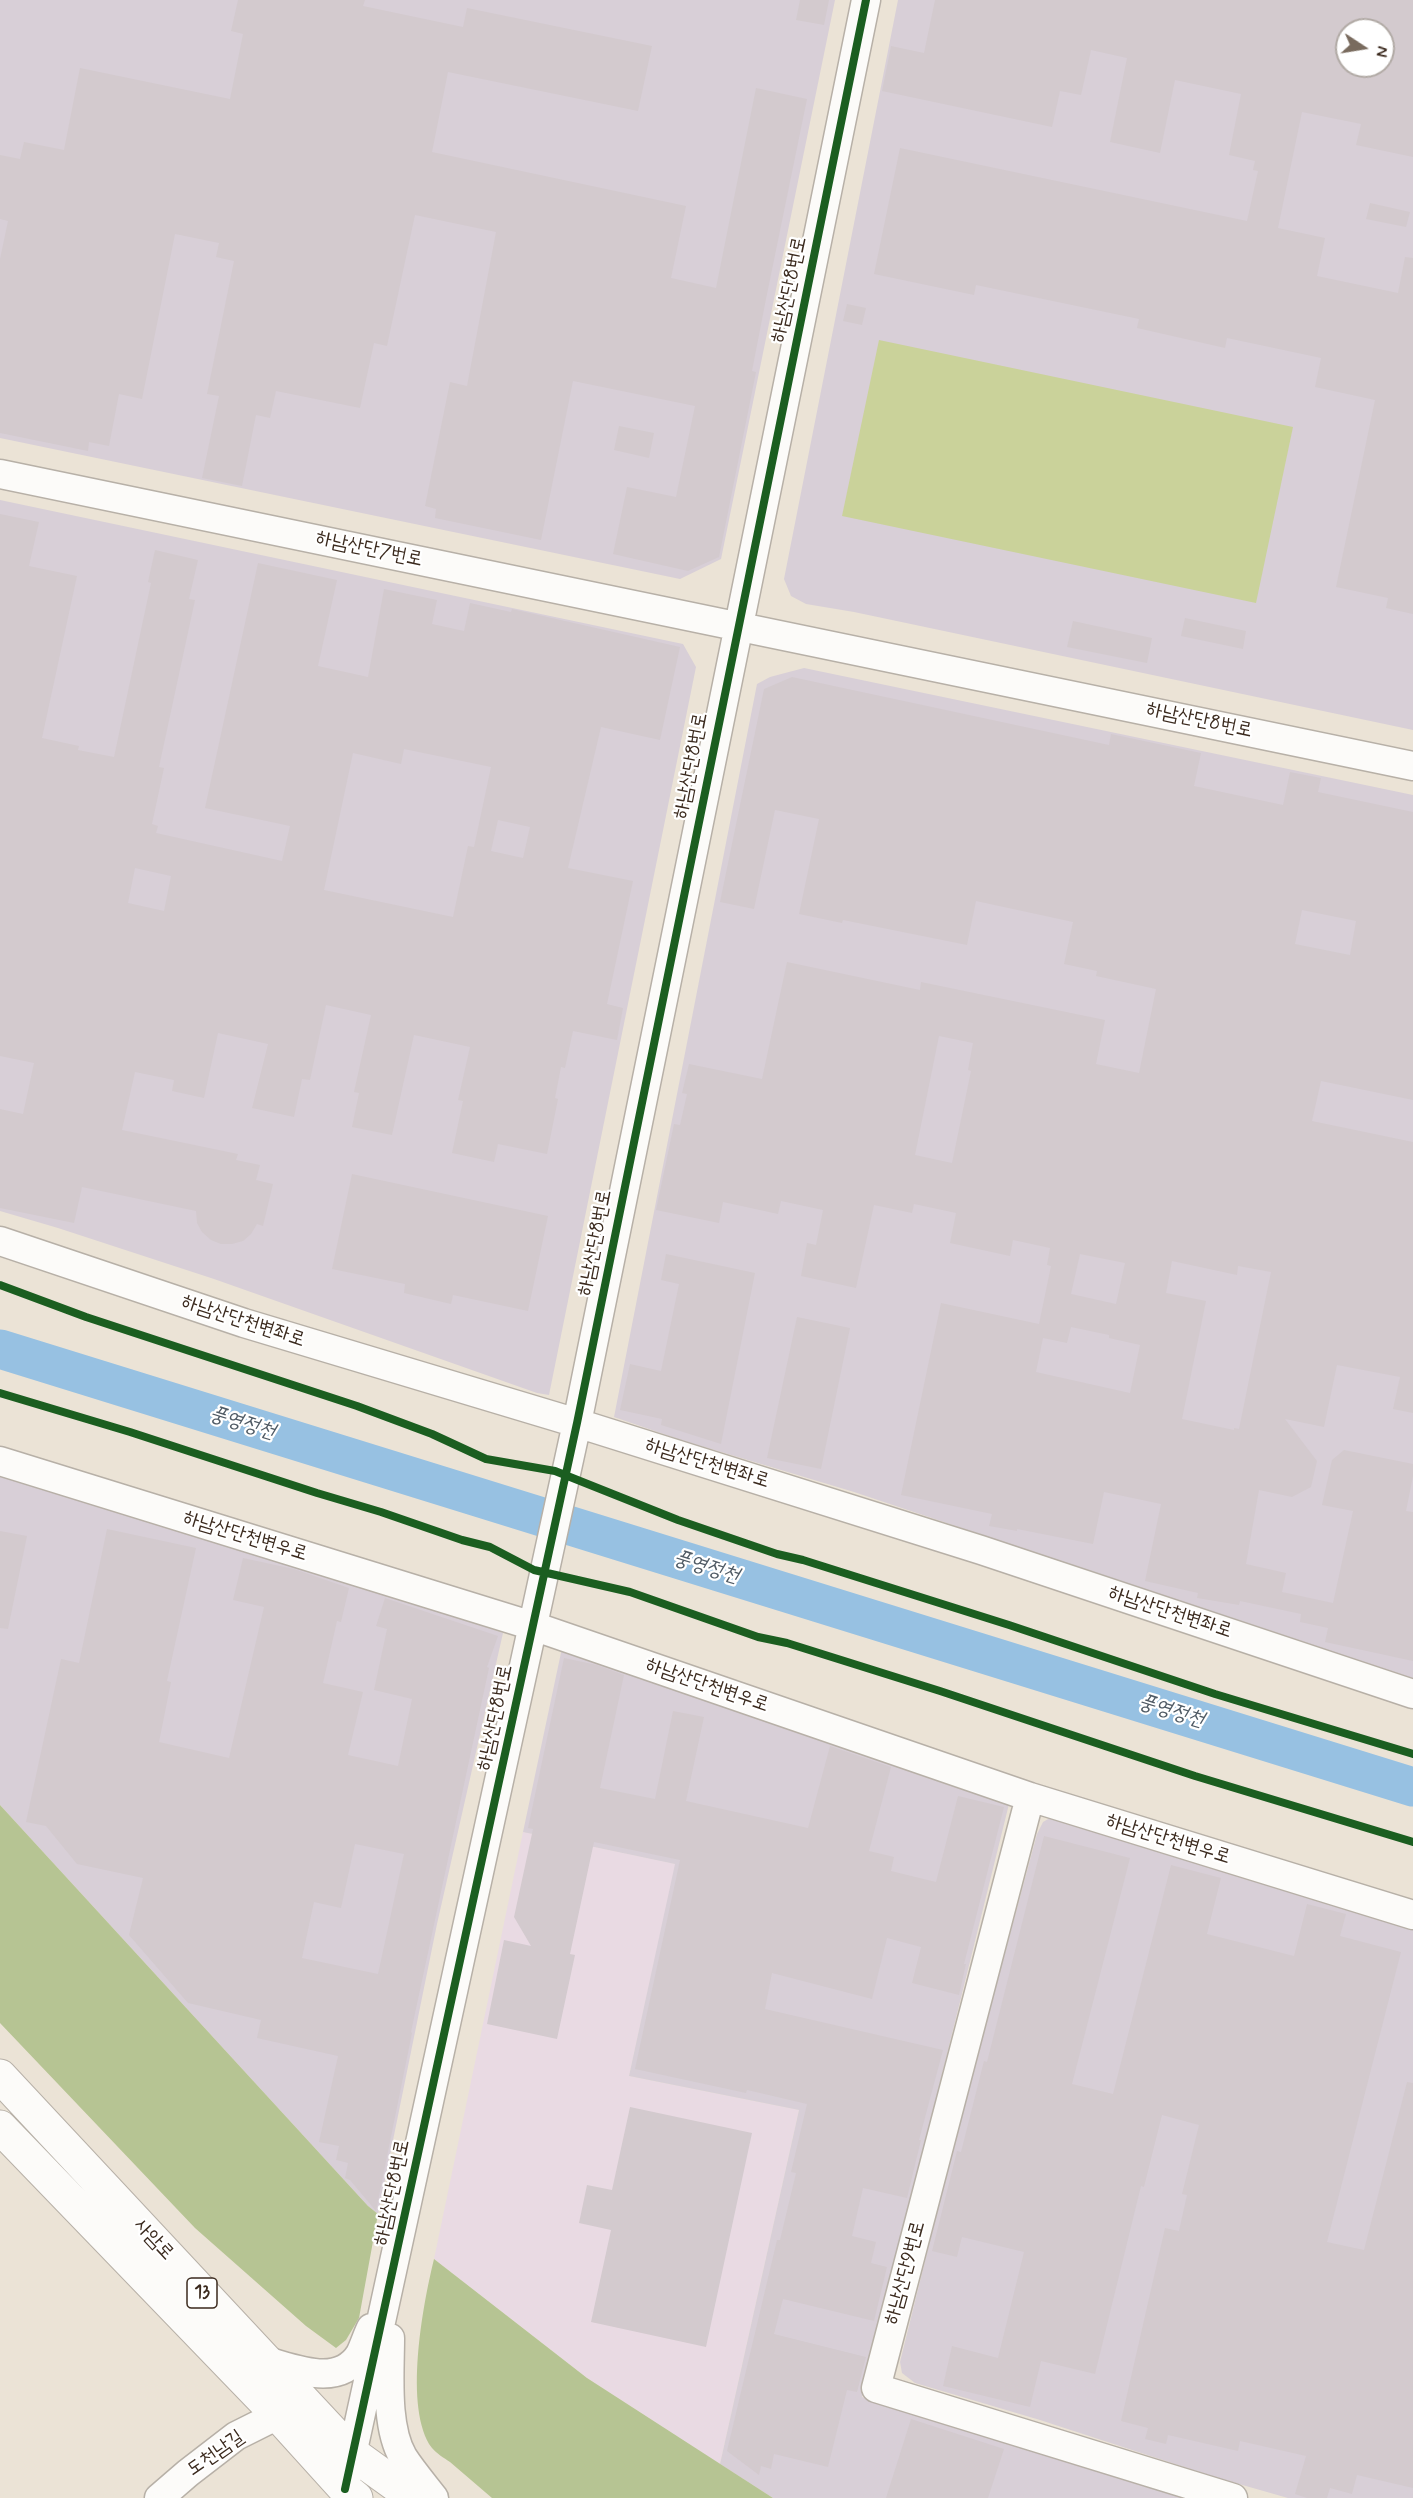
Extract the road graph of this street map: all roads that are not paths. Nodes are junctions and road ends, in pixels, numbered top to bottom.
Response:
1 (866, 0) edge
2 (0, 474) edge
3 (738, 625) junction
4 (1413, 766) edge
5 (0, 1241) edge
6 (575, 1432) junction
7 (0, 1461) edge
8 (535, 1618) junction
9 (1413, 1694) edge
10 (1030, 1797) junction
11 (1413, 1915) edge
12 (0, 2076) edge
13 (0, 2127) edge
14 (391, 2279) junction
15 (266, 2361) junction
16 (278, 2415) junction
17 (353, 2454) junction
18 (350, 2494) edge
19 (159, 2498) edge
20 (414, 2498) edge
21 (434, 2498) edge
22 (1233, 2498) edge

1 - 3 street, 하남산단8번로
2 - 3 street, 하남산단7번로
3 - 4 street, 하남산단8번로
3 - 6 street, 하남산단8번로
5 - 6 street, 하남산단천변좌로
6 - 8 street, 하남산단8번로
6 - 9 street, 하남산단천변좌로
7 - 8 street, 하남산단천변우로
8 - 10 street, 하남산단천변우로
8 - 14 street, 하남산단8번로
10 - 11 street, 하남산단천변우로
10 - 22 street, 하남산단9번로
12 - 15 main road, 사암로 / 13
13 - 16 main road, 사암로 / 13
14 - 15 street
14 - 17 street, 하남산단8번로
14 - 21 street
15 - 17 main road, 사암로 / 13
16 - 18 main road, 사암로 / 13
16 - 19 street, 도천남길
17 - 18 street, 하남산단8번로
17 - 20 main road, 사암로 / 13

